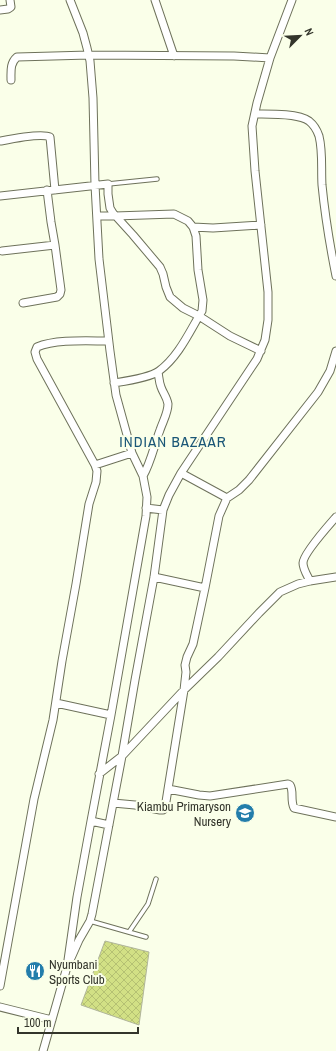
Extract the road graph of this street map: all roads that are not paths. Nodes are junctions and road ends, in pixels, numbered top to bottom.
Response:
1 (10, 0) edge
2 (70, 0) edge
3 (155, 0) edge
4 (292, 0) edge
5 (0, 10) edge
6 (89, 55) junction
7 (174, 56) junction
8 (270, 58) junction
9 (11, 80) dead end
10 (255, 114) junction
11 (1, 141) edge
12 (158, 179) dead end
13 (108, 184) junction
14 (94, 185) junction
15 (47, 190) junction
16 (55, 190) junction
17 (0, 196) edge
18 (97, 216) junction
19 (115, 216) junction
20 (261, 225) junction
21 (193, 227) junction
22 (55, 245) junction
23 (2, 251) dead end
24 (336, 276) edge
25 (23, 304) dead end
26 (199, 316) junction
27 (108, 341) junction
28 (261, 351) junction
29 (336, 351) edge
30 (158, 372) junction
31 (114, 383) junction
32 (132, 453) junction
33 (95, 465) junction
34 (181, 473) junction
35 (143, 476) junction
36 (227, 498) junction
37 (146, 508) junction
38 (163, 510) junction
39 (336, 517) edge
40 (154, 577) junction
41 (336, 577) edge
42 (310, 581) junction
43 (206, 588) junction
44 (184, 690) junction
45 (56, 703) junction
46 (111, 715) junction
47 (122, 756) junction
48 (99, 774) junction
49 (168, 790) junction
50 (113, 803) junction
51 (336, 817) edge
52 (90, 822) junction
53 (109, 825) junction
54 (156, 879) dead end
55 (90, 921) junction
56 (129, 932) junction
57 (146, 937) dead end
58 (67, 967) junction
59 (0, 986) edge
60 (0, 1007) edge
61 (52, 1020) junction
62 (43, 1051) edge

1 - 5 street
2 - 6 street
3 - 7 street
4 - 8 street
6 - 7 street
6 - 9 street
6 - 14 street
7 - 8 street
8 - 10 street
10 - 20 street
10 - 24 street
11 - 16 street
12 - 13 lane
13 - 14 street
13 - 19 street
14 - 16 street
14 - 18 street
15 - 16 street
15 - 17 street
15 - 22 street
18 - 19 street
18 - 27 street
19 - 21 street
19 - 26 street
20 - 21 street
20 - 28 street
21 - 26 street
22 - 23 street
22 - 25 street
26 - 28 street
26 - 30 street
27 - 31 street
27 - 33 street
28 - 34 street
29 - 36 street
30 - 31 street
30 - 35 street
31 - 32 street
32 - 33 street
32 - 35 street
33 - 45 street
34 - 36 street
34 - 38 street
35 - 37 street
36 - 43 street
37 - 38 street
37 - 46 street
38 - 40 street
39 - 42 street
40 - 43 street
40 - 47 street
41 - 42 street
42 - 44 street
43 - 44 street
44 - 47 street
44 - 49 street
45 - 46 street
45 - 59 street
46 - 48 street
47 - 48 street
47 - 50 street
48 - 52 street
49 - 50 street
49 - 51 street
50 - 53 street
52 - 53 street
52 - 58 street
53 - 55 street
54 - 56 lane
55 - 56 lane
55 - 58 street
56 - 57 lane
58 - 61 street
60 - 61 street
61 - 62 street

